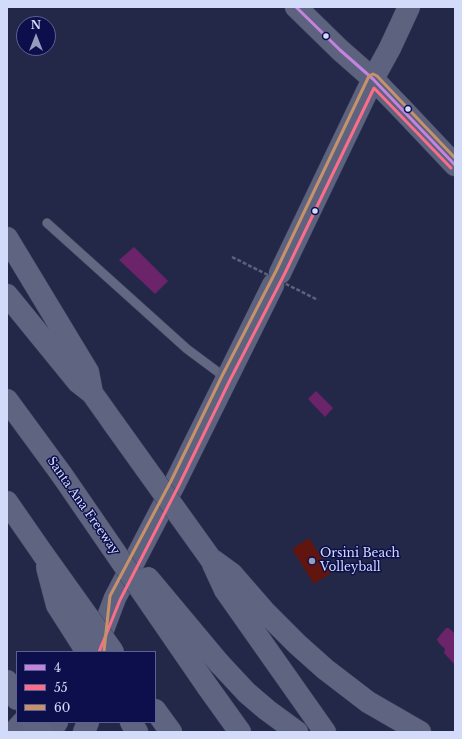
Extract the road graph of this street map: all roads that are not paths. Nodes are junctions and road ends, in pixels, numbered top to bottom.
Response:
1 (296, 7) edge
2 (409, 7) edge
3 (373, 79) junction
4 (455, 165) edge
5 (47, 223) dead end
6 (7, 238) edge
7 (7, 295) edge
8 (226, 378) junction
9 (92, 393) junction
10 (7, 400) edge
11 (62, 474) junction
12 (7, 502) edge
13 (43, 554) junction
14 (229, 582) junction
15 (115, 598) junction
16 (77, 651) edge
17 (86, 651) edge
18 (94, 651) edge
19 (109, 651) edge
20 (112, 651) edge
21 (7, 681) edge
22 (7, 697) edge
23 (16, 697) edge
24 (16, 703) edge
25 (156, 711) edge
26 (22, 723) edge
27 (35, 723) edge
28 (56, 723) edge
29 (132, 723) edge
30 (293, 729) edge
31 (14, 732) edge
32 (41, 732) edge
33 (50, 732) edge
34 (137, 732) edge
35 (171, 732) edge
36 (240, 732) edge
37 (325, 732) edge
38 (420, 732) edge

1 - 3 main road
2 - 3 main road
3 - 4 main road
3 - 8 main road
5 - 8 lane
6 - 9 highway
7 - 9 highway
8 - 15 main road
9 - 14 highway, bridge
10 - 11 highway, Santa Ana Freeway
11 - 30 highway, bridge
11 - 36 highway, Santa Ana Freeway, bridge
12 - 13 highway
13 - 17 highway, bridge
13 - 20 highway, bridge
14 - 37 highway
14 - 38 highway
15 - 16 main road
15 - 18 main road
15 - 19 main road
21 - 23 highway
22 - 24 highway
25 - 35 highway
26 - 31 main road
27 - 32 highway
28 - 33 main road
29 - 34 highway

